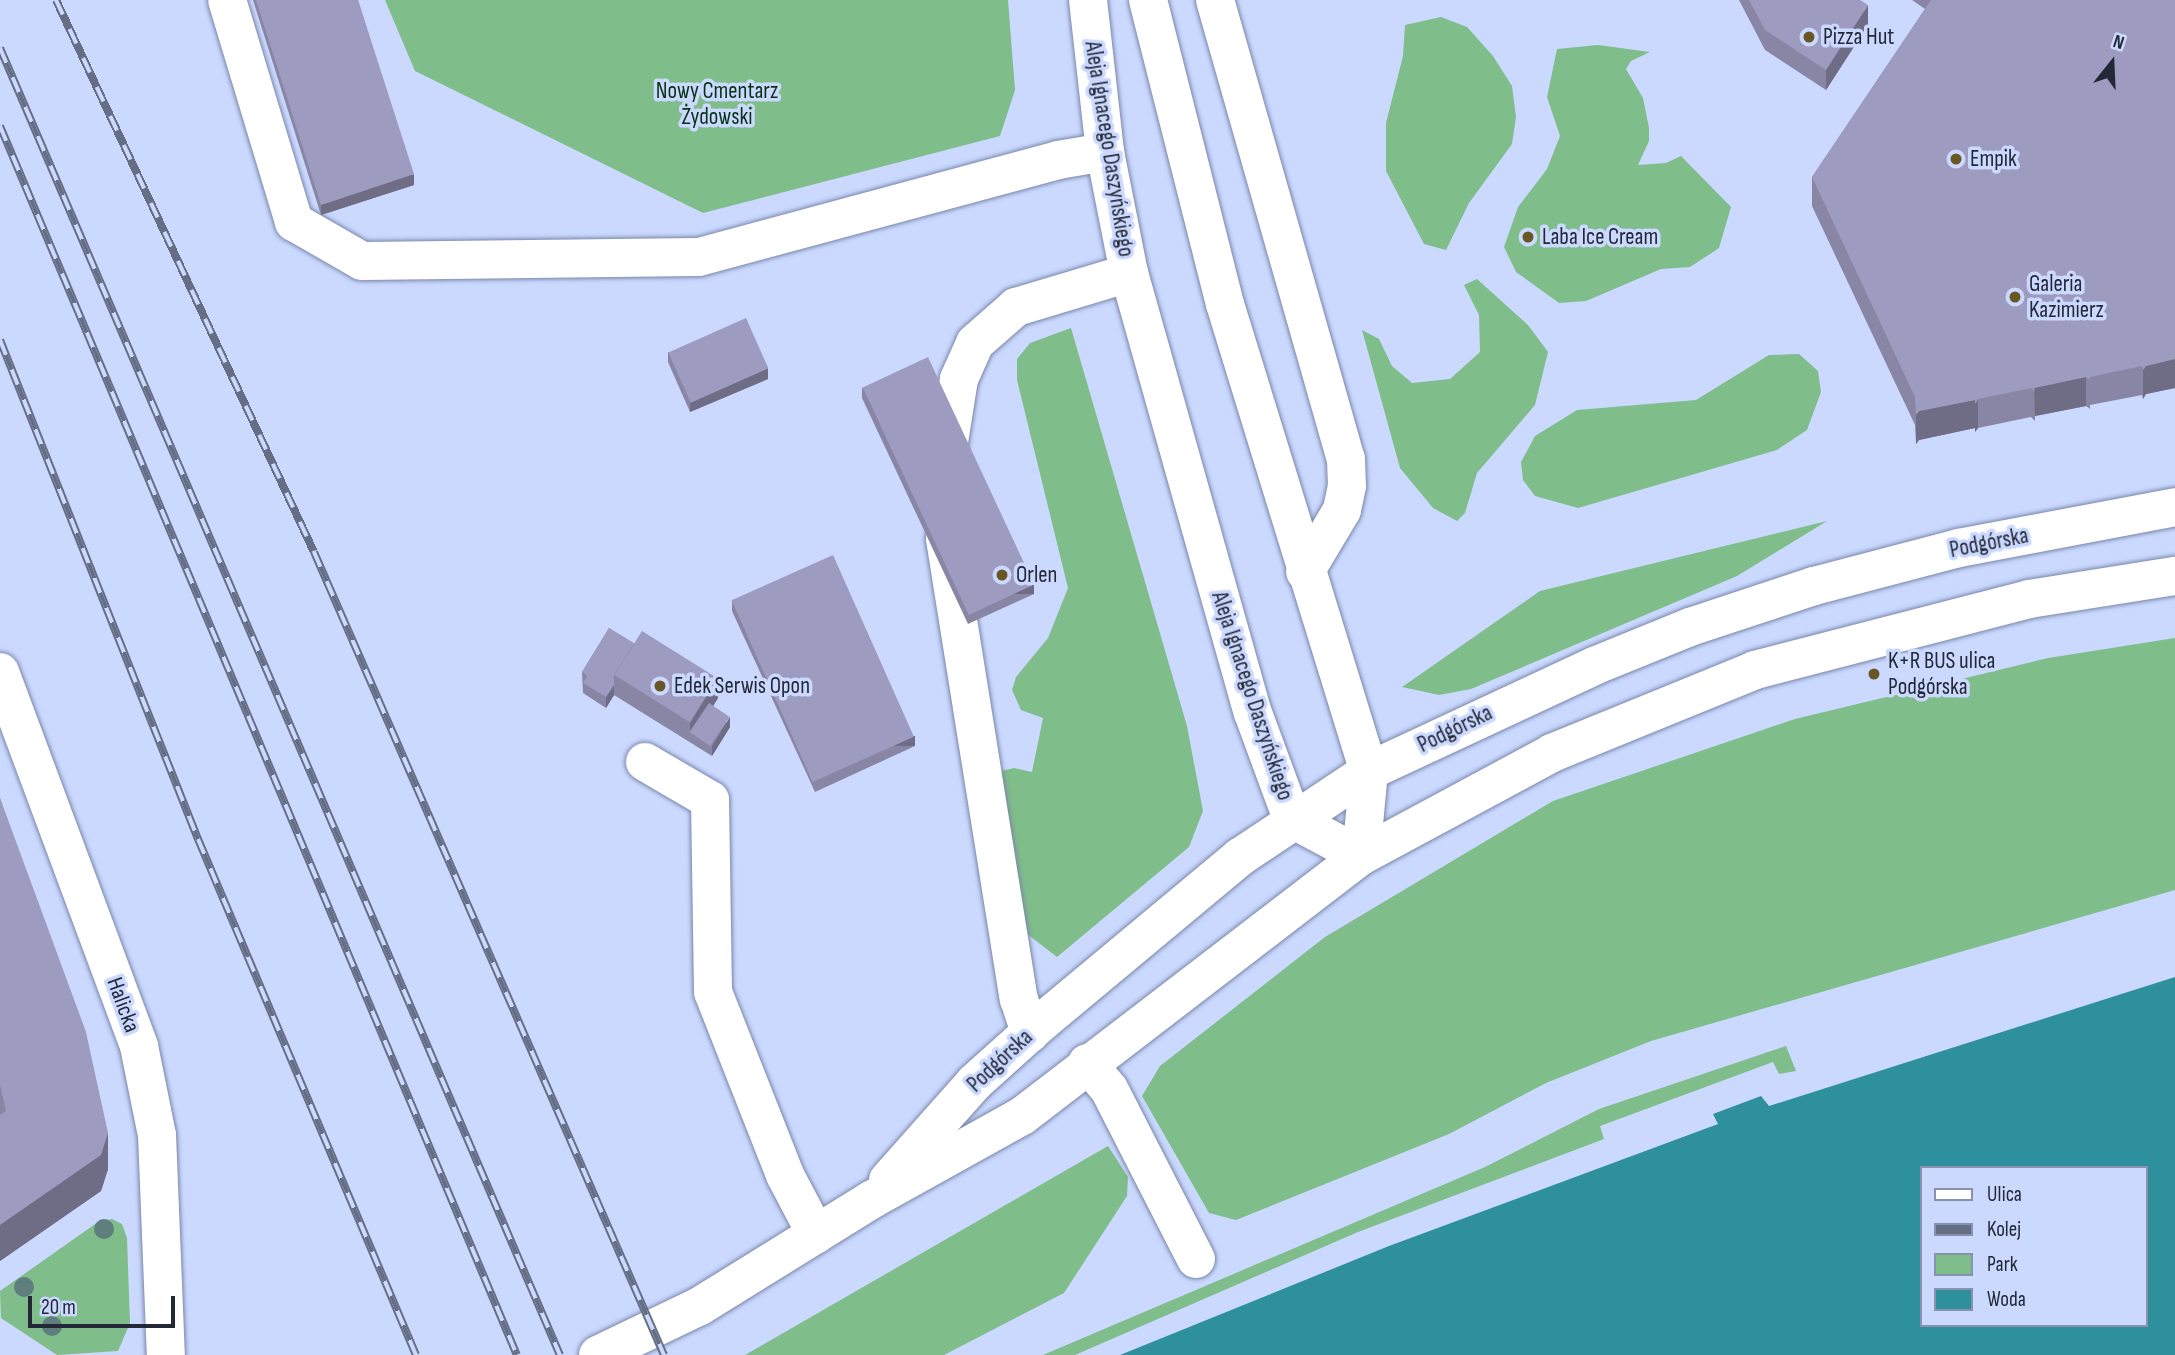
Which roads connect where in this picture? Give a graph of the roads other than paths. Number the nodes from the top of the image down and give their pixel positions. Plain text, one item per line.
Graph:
1 (227, 0) edge
2 (1088, 0) edge
3 (1148, 0) edge
4 (1215, 0) edge
5 (1105, 152) junction
6 (1129, 273) junction
7 (2175, 508) edge
8 (1306, 572) junction
9 (2175, 576) edge
10 (0, 672) edge
11 (645, 762) dead end
12 (1369, 771) junction
13 (1292, 819) junction
14 (1362, 856) junction
15 (1030, 1032) junction
16 (1087, 1063) junction
17 (871, 1199) junction
18 (816, 1234) junction
19 (1196, 1259) dead end
20 (166, 1355) edge
21 (597, 1355) edge

1 - 5 street
2 - 5 street, Aleja Ignacego Daszyńskiego
3 - 8 street
4 - 8 street
5 - 6 street, Aleja Ignacego Daszyńskiego
6 - 13 street, Aleja Ignacego Daszyńskiego
6 - 15 street
7 - 12 street, Podgórska
8 - 12 street
9 - 14 street, Podgórska
10 - 20 street, Halicka
11 - 18 street
12 - 13 street, Podgórska
12 - 14 street
13 - 14 street, Aleja Ignacego Daszyńskiego
13 - 15 street, Podgórska
14 - 16 street, Podgórska
15 - 17 street, Podgórska
16 - 17 street, Podgórska
16 - 19 street
17 - 18 street, Podgórska
18 - 21 street, Podgórska

